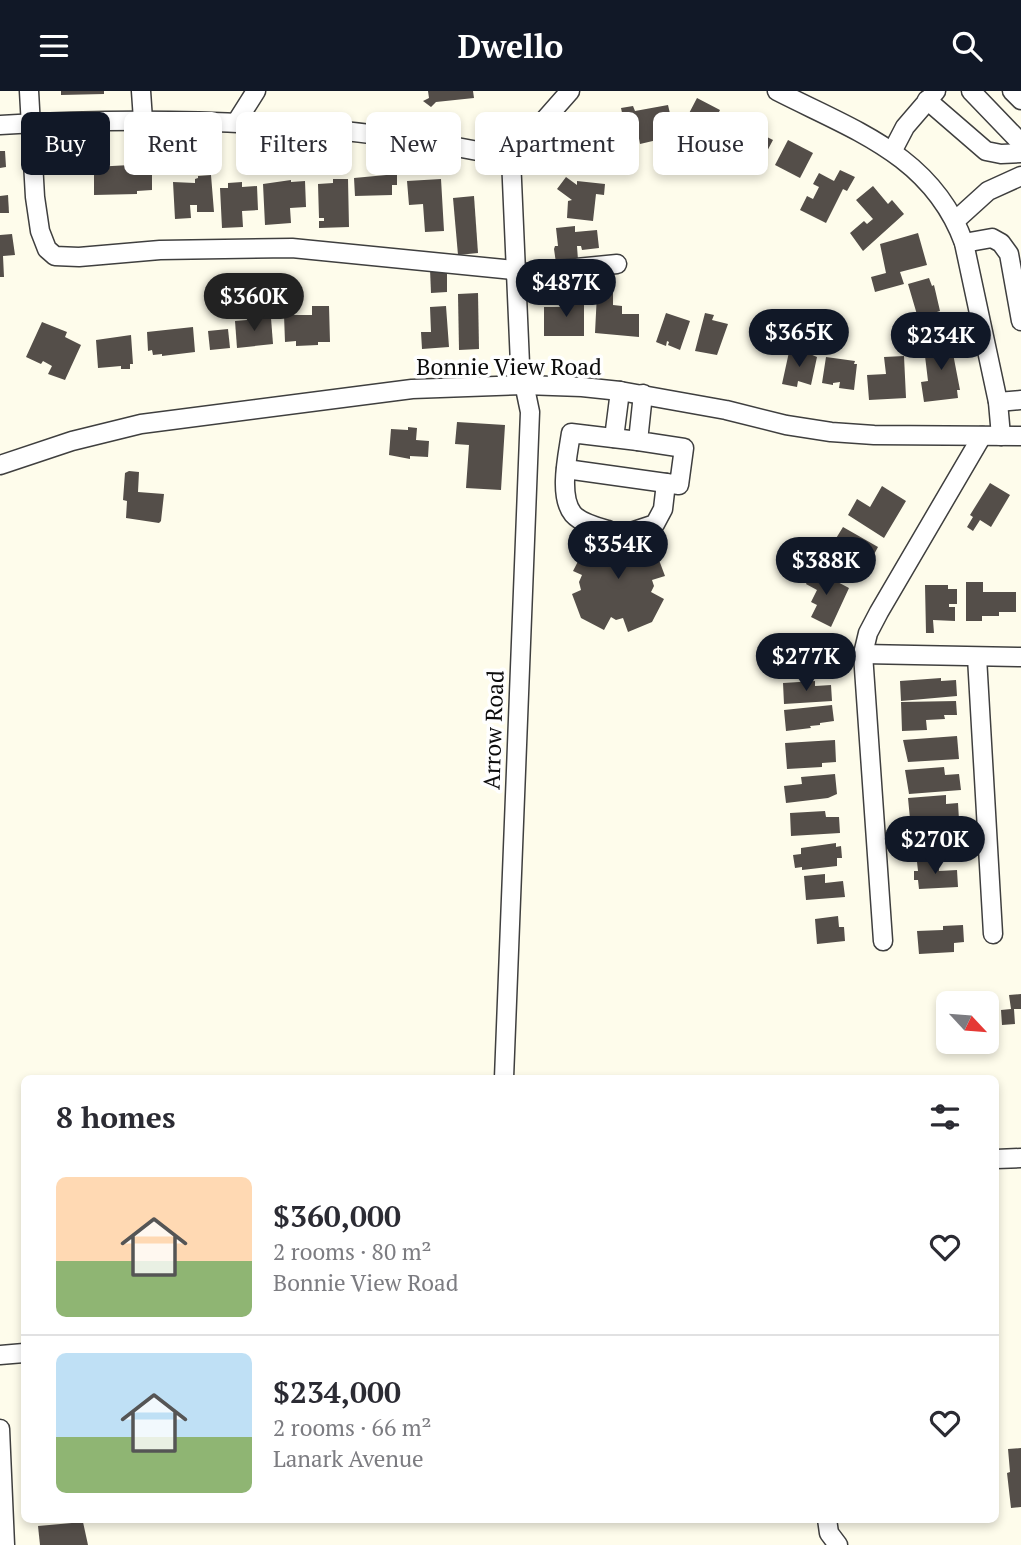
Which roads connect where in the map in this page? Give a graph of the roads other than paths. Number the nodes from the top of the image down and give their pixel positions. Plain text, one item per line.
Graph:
1 (29, 91) edge
2 (141, 91) edge
3 (256, 91) edge
4 (570, 91) edge
5 (777, 91) edge
6 (971, 91) edge
7 (1012, 91) edge
8 (932, 96) edge
9 (1021, 100) edge
10 (30, 112) edge
11 (142, 112) edge
12 (243, 112) edge
13 (552, 112) edge
14 (21, 124) edge
15 (0, 125) edge
16 (352, 133) edge
17 (1021, 143) edge
18 (475, 150) edge
19 (892, 150) junction
20 (1021, 153) edge
21 (34, 175) edge
22 (512, 175) edge
23 (1021, 176) edge
24 (956, 221) junction
25 (964, 243) junction
26 (617, 264) dead end
27 (515, 272) junction
28 (1018, 293) edge
29 (1021, 321) edge
30 (524, 385) junction
31 (620, 391) junction
32 (643, 394) junction
33 (1021, 400) edge
34 (998, 403) junction
35 (982, 436) junction
36 (1001, 436) junction
37 (1021, 436) edge
38 (614, 438) junction
39 (638, 441) junction
40 (0, 465) edge
41 (566, 470) junction
42 (666, 483) junction
43 (608, 530) tunnel mouth
44 (635, 531) tunnel mouth
45 (863, 654) junction
46 (977, 657) junction
47 (1021, 657) edge
48 (993, 934) dead end
49 (883, 941) dead end
50 (504, 1075) edge
51 (1021, 1158) edge
52 (999, 1159) edge
53 (21, 1353) edge
54 (0, 1355) edge
55 (0, 1429) edge
56 (828, 1523) edge
57 (5, 1545) edge
58 (838, 1545) edge

1 - 10 street
2 - 11 street
3 - 12 street
4 - 13 street
5 - 19 street
6 - 17 street
7 - 9 street
8 - 19 street
8 - 20 street
14 - 15 street
16 - 18 street
19 - 24 street
21 - 27 street
22 - 27 street, Arrow Road
23 - 24 street
24 - 25 street
25 - 28 street
25 - 34 street
26 - 27 street
27 - 30 street, Arrow Road
28 - 29 street
30 - 31 street, Bonnie View Road
30 - 40 street, Bonnie View Road
30 - 50 street, Arrow Road
31 - 32 street, Bonnie View Road
31 - 38 street
32 - 35 street, Bonnie View Road
32 - 39 street
33 - 34 street
34 - 36 street
35 - 36 street, Bonnie View Road
35 - 45 street
36 - 37 street, Bonnie View Road
38 - 39 street
38 - 41 street
39 - 42 street
41 - 42 street
41 - 43 street
42 - 44 street
45 - 46 street
45 - 49 street
46 - 47 street
46 - 48 street
51 - 52 street
53 - 54 street
55 - 57 street
56 - 58 street

